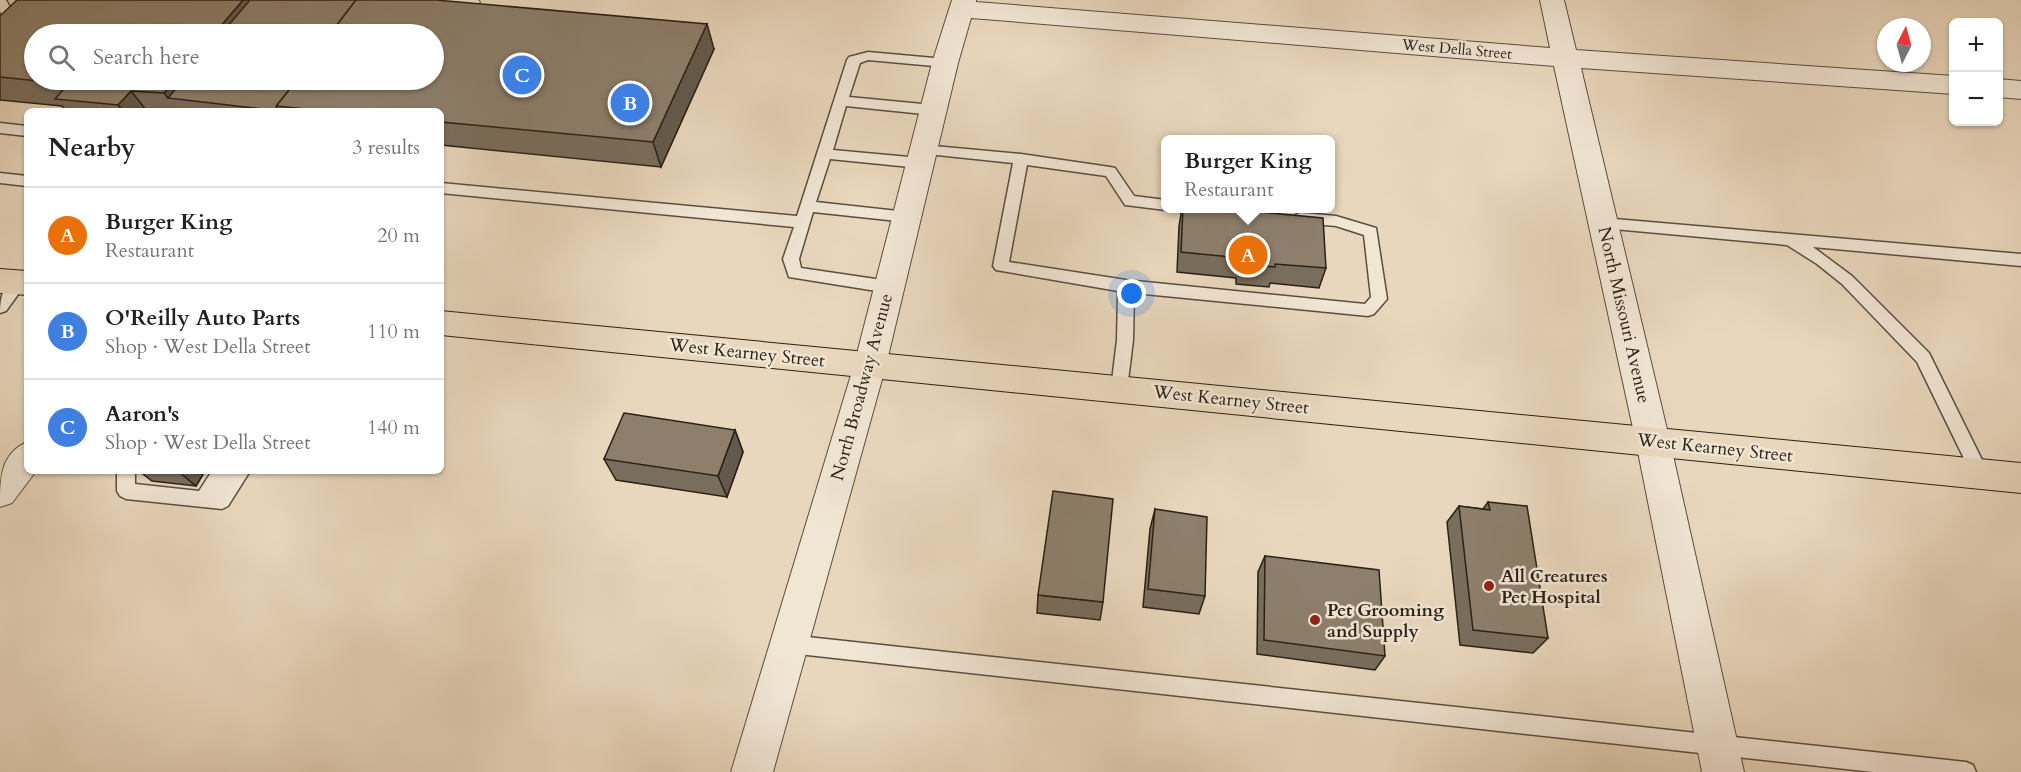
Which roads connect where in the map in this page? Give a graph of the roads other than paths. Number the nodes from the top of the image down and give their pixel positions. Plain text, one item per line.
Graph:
1 (0, 0) edge
2 (1552, 0) edge
3 (962, 5) edge
4 (0, 27) edge
5 (1565, 58) junction
6 (945, 63) junction
7 (1949, 85) edge
8 (2003, 88) edge
9 (2021, 90) edge
10 (841, 101) junction
11 (933, 110) junction
12 (0, 128) edge
13 (24, 130) edge
14 (825, 154) junction
15 (922, 156) junction
16 (1021, 159) junction
17 (0, 178) edge
18 (24, 181) edge
19 (444, 188) edge
20 (1161, 205) edge
21 (808, 206) junction
22 (907, 217) junction
23 (1291, 217) edge
24 (803, 222) junction
25 (1603, 223) junction
26 (1788, 239) junction
27 (2021, 260) edge
28 (15, 282) edge
29 (889, 286) junction
30 (1126, 286) junction
31 (0, 307) edge
32 (444, 323) edge
33 (870, 365) junction
34 (1119, 389) junction
35 (1653, 441) junction
36 (24, 461) edge
37 (126, 474) edge
38 (220, 474) edge
39 (238, 474) edge
40 (1980, 474) junction
41 (2021, 478) edge
42 (0, 492) edge
43 (204, 499) junction
44 (789, 644) junction
45 (1720, 758) edge
46 (752, 772) edge
47 (1966, 772) edge

1 - 4 lane
2 - 5 street, North Missouri Avenue
3 - 5 street, West Della Street
3 - 6 street, North Broadway Avenue
5 - 7 street, West Della Street
5 - 25 street, North Missouri Avenue
6 - 10 lane
6 - 11 street, North Broadway Avenue
8 - 9 street
10 - 11 lane
10 - 14 lane
11 - 15 street, North Broadway Avenue
12 - 13 lane
14 - 15 lane
14 - 21 lane
15 - 16 lane
15 - 22 street, North Broadway Avenue
16 - 20 lane
16 - 30 lane
17 - 18 lane
19 - 24 lane
21 - 22 lane
21 - 24 lane
22 - 29 street, North Broadway Avenue
23 - 30 lane
24 - 29 lane
25 - 26 lane
25 - 35 street, North Missouri Avenue
26 - 27 lane
26 - 40 lane
28 - 31 lane
29 - 33 street, North Broadway Avenue
30 - 34 lane
32 - 33 main road, West Kearney Street
33 - 34 main road, West Kearney Street
33 - 44 street, North Broadway Avenue
34 - 35 main road, West Kearney Street
35 - 40 main road, West Kearney Street
35 - 45 street, North Missouri Avenue
36 - 42 street
37 - 43 lane
38 - 43 lane
39 - 43 lane
40 - 41 main road, West Kearney Street
44 - 45 lane
44 - 46 street, North Broadway Avenue
45 - 47 lane

